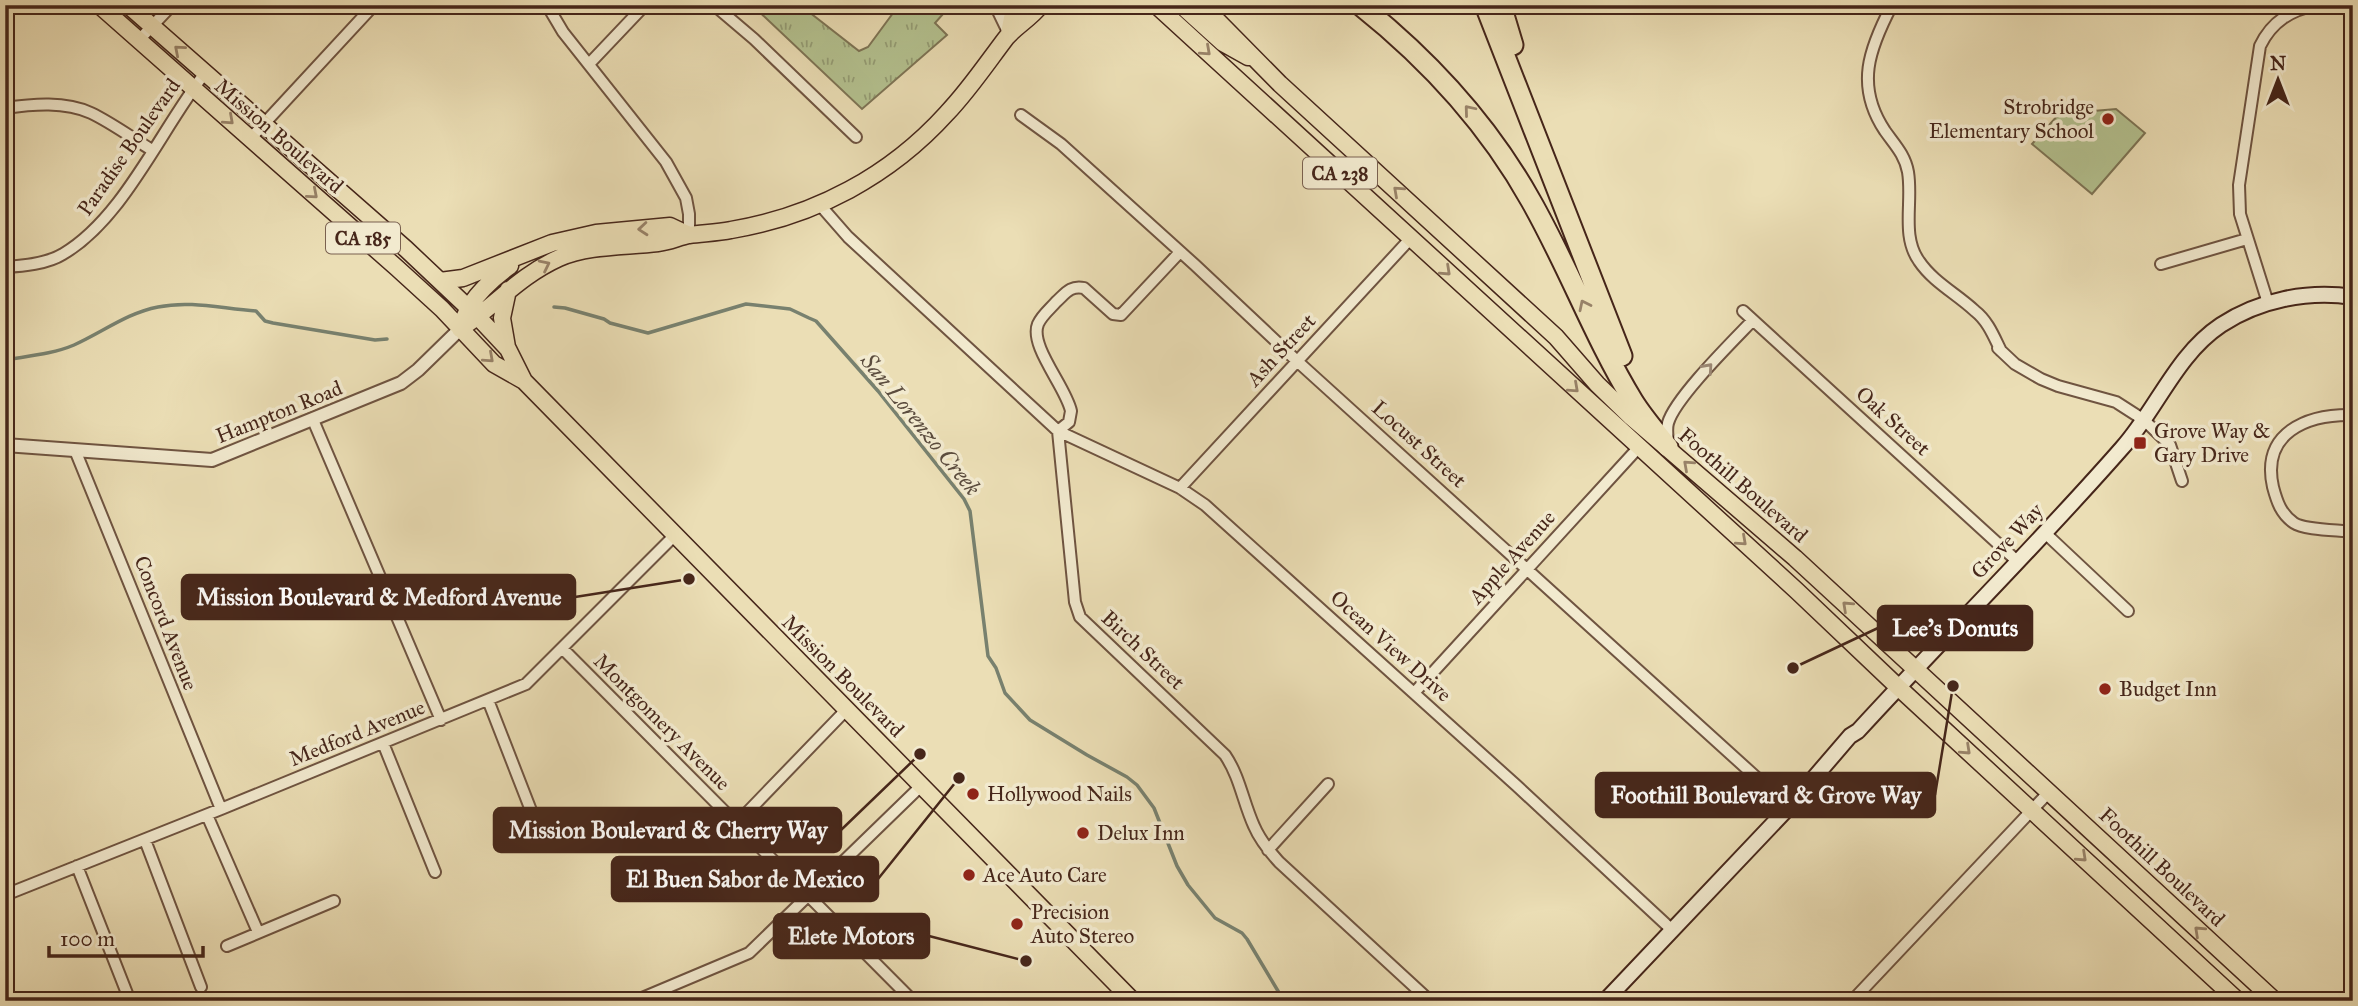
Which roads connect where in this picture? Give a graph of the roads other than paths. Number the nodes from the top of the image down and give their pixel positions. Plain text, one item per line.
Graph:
1 (99, 5) edge
2 (128, 5) edge
3 (172, 5) edge
4 (374, 5) edge
5 (547, 5) edge
6 (645, 5) edge
7 (714, 5) edge
8 (995, 5) edge
9 (1018, 5) edge
10 (1041, 5) edge
11 (1156, 5) edge
12 (1181, 5) edge
13 (1202, 5) edge
14 (1360, 5) edge
15 (1485, 5) edge
16 (1501, 5) edge
17 (1892, 5) edge
18 (2317, 5) edge
19 (152, 27) junction
20 (1009, 34) junction
21 (139, 40) junction
22 (1257, 61) junction
23 (589, 64) junction
24 (205, 73) junction
25 (193, 88) junction
26 (5, 108) edge
27 (1021, 114) dead end
28 (263, 125) junction
29 (856, 137) dead end
30 (250, 139) junction
31 (152, 150) junction
32 (820, 205) junction
33 (689, 235) junction
34 (1411, 238) junction
35 (2247, 239) junction
36 (1578, 242) junction
37 (1180, 252) junction
38 (523, 256) junction
39 (2161, 264) dead end
40 (5, 267) edge
41 (440, 281) junction
42 (508, 290) junction
43 (2353, 297) edge
44 (2268, 303) junction
45 (1743, 311) dead end
46 (473, 312) junction
47 (1753, 320) junction
48 (460, 329) junction
49 (508, 349) junction
50 (1297, 360) junction
51 (524, 381) junction
52 (2353, 415) edge
53 (313, 420) junction
54 (2144, 420) junction
55 (1058, 431) junction
56 (5, 445) edge
57 (1639, 447) junction
58 (1668, 447) junction
59 (75, 450) junction
60 (2182, 481) dead end
61 (1181, 488) junction
62 (2044, 532) junction
63 (2353, 532) edge
64 (675, 535) junction
65 (2017, 561) junction
66 (1529, 569) junction
67 (2128, 611) dead end
68 (562, 648) junction
69 (1914, 669) junction
70 (1898, 687) junction
71 (1414, 694) junction
72 (488, 700) junction
73 (847, 709) junction
74 (441, 720) junction
75 (383, 743) junction
76 (1328, 784) dead end
77 (922, 785) junction
78 (2049, 792) junction
79 (1789, 807) junction
80 (221, 809) junction
81 (2032, 811) junction
82 (207, 815) junction
83 (736, 824) junction
84 (539, 831) dead end
85 (145, 840) junction
86 (1268, 850) junction
87 (77, 866) junction
88 (435, 872) dead end
89 (5, 895) edge
90 (808, 896) junction
91 (334, 901) dead end
92 (1671, 929) junction
93 (258, 932) junction
94 (227, 946) dead end
95 (201, 987) dead end
96 (130, 1001) edge
97 (635, 1001) edge
98 (913, 1001) edge
99 (1133, 1001) edge
100 (1430, 1001) edge
101 (1605, 1001) edge
102 (1852, 1001) edge
103 (2238, 1001) edge
104 (2275, 1001) edge

1 - 21 main road, Mission Boulevard / CA 185
2 - 19 main road, Mission Boulevard / CA 185
3 - 19 street
4 - 28 street
5 - 23 street
6 - 23 street
7 - 29 street
8 - 20 street
9 - 20 main road
10 - 20 main road
11 -> 34 main road, Foothill Boulevard / CA 238
12 - 22 main road, Foothill Boulevard
13 - 22 main road
58 -> 14 highway
15 - 36 highway
16 - 36 highway
17 - 54 street
18 - 35 street
19 - 21 street
24 -> 19 main road, Mission Boulevard / CA 185
20 - 32 main road
21 - 25 main road, Mission Boulevard / CA 185
58 -> 22 main road, Foothill Boulevard
23 - 33 street
24 - 25 street, Paradise Boulevard
24 - 28 main road, Mission Boulevard / CA 185
25 -> 30 main road, Mission Boulevard / CA 185
25 - 31 street, Paradise Boulevard
26 - 31 street
27 - 37 street, Locust Street
28 - 30 street
28 - 41 main road, Mission Boulevard / CA 185
30 -> 48 main road, Mission Boulevard / CA 185
31 - 40 street, Paradise Boulevard
32 - 33 main road
32 - 55 street
33 -> 38 main road
42 -> 33 main road
34 - 50 street, Ash Street
34 -> 57 main road, Foothill Boulevard / CA 238
35 - 39 street
35 - 44 street
36 - 58 highway
37 - 50 street, Locust Street
37 - 55 street
38 - 41 main road
38 - 46 main road
41 - 46 main road, Mission Boulevard / CA 185
42 - 46 main road
42 - 49 main road
43 - 44 main road, Grove Way
44 - 54 main road, Grove Way
45 - 47 street, Oak Street
46 - 48 main road
46 - 49 main road, Mission Boulevard / CA 185
58 -> 47 street
47 - 65 street, Oak Street
48 -> 51 main road, Mission Boulevard / CA 185
48 - 53 street, Hampton Road
49 - 51 main road, Mission Boulevard / CA 185
50 - 61 street, Ash Street
50 - 66 street, Locust Street
51 - 64 main road, Mission Boulevard / CA 185
52 - 63 street
53 - 59 street, Hampton Road
53 - 74 street
54 - 60 street
54 - 62 main road, Grove Way
55 - 61 street, Ocean View Drive
55 - 86 street, Birch Street
56 - 59 street, Hampton Road
57 - 66 street, Apple Avenue
57 -> 70 main road, Foothill Boulevard
69 -> 58 main road, Foothill Boulevard
59 - 80 street, Concord Avenue
61 - 71 street, Ocean View Drive
62 - 65 main road, Grove Way
62 - 67 street
64 - 68 street, Medford Avenue
64 - 73 main road, Mission Boulevard / CA 185
65 - 69 main road, Grove Way
66 - 71 street, Apple Avenue
66 - 79 street, Locust Street
68 - 72 street, Medford Avenue
68 - 83 street, Montgomery Avenue
69 - 70 main road, Grove Way
69 - 78 main road, Foothill Boulevard
70 - 79 main road, Grove Way
70 -> 81 main road, Foothill Boulevard
71 - 92 street, Ocean View Drive
72 - 74 street, Medford Avenue
72 - 84 street
73 - 77 main road, Mission Boulevard / CA 185
73 - 83 street
74 - 75 street, Medford Avenue
75 - 80 street, Medford Avenue
75 - 88 street
76 - 86 street
77 - 90 street
77 - 99 main road, Mission Boulevard / CA 185
78 - 81 street
104 -> 78 main road, Foothill Boulevard
79 - 92 main road, Grove Way
80 - 82 street, Medford Avenue
81 - 102 street
81 -> 103 main road, Foothill Boulevard
82 - 85 street, Medford Avenue
82 - 93 street
83 - 90 street, Montgomery Avenue
85 - 87 street, Medford Avenue
85 - 95 street
86 - 100 street, Birch Street
87 - 89 street, Medford Avenue
87 - 96 street
90 - 97 street
90 - 98 street, Montgomery Avenue
91 - 93 street
92 - 101 main road, Grove Way
93 - 94 street

